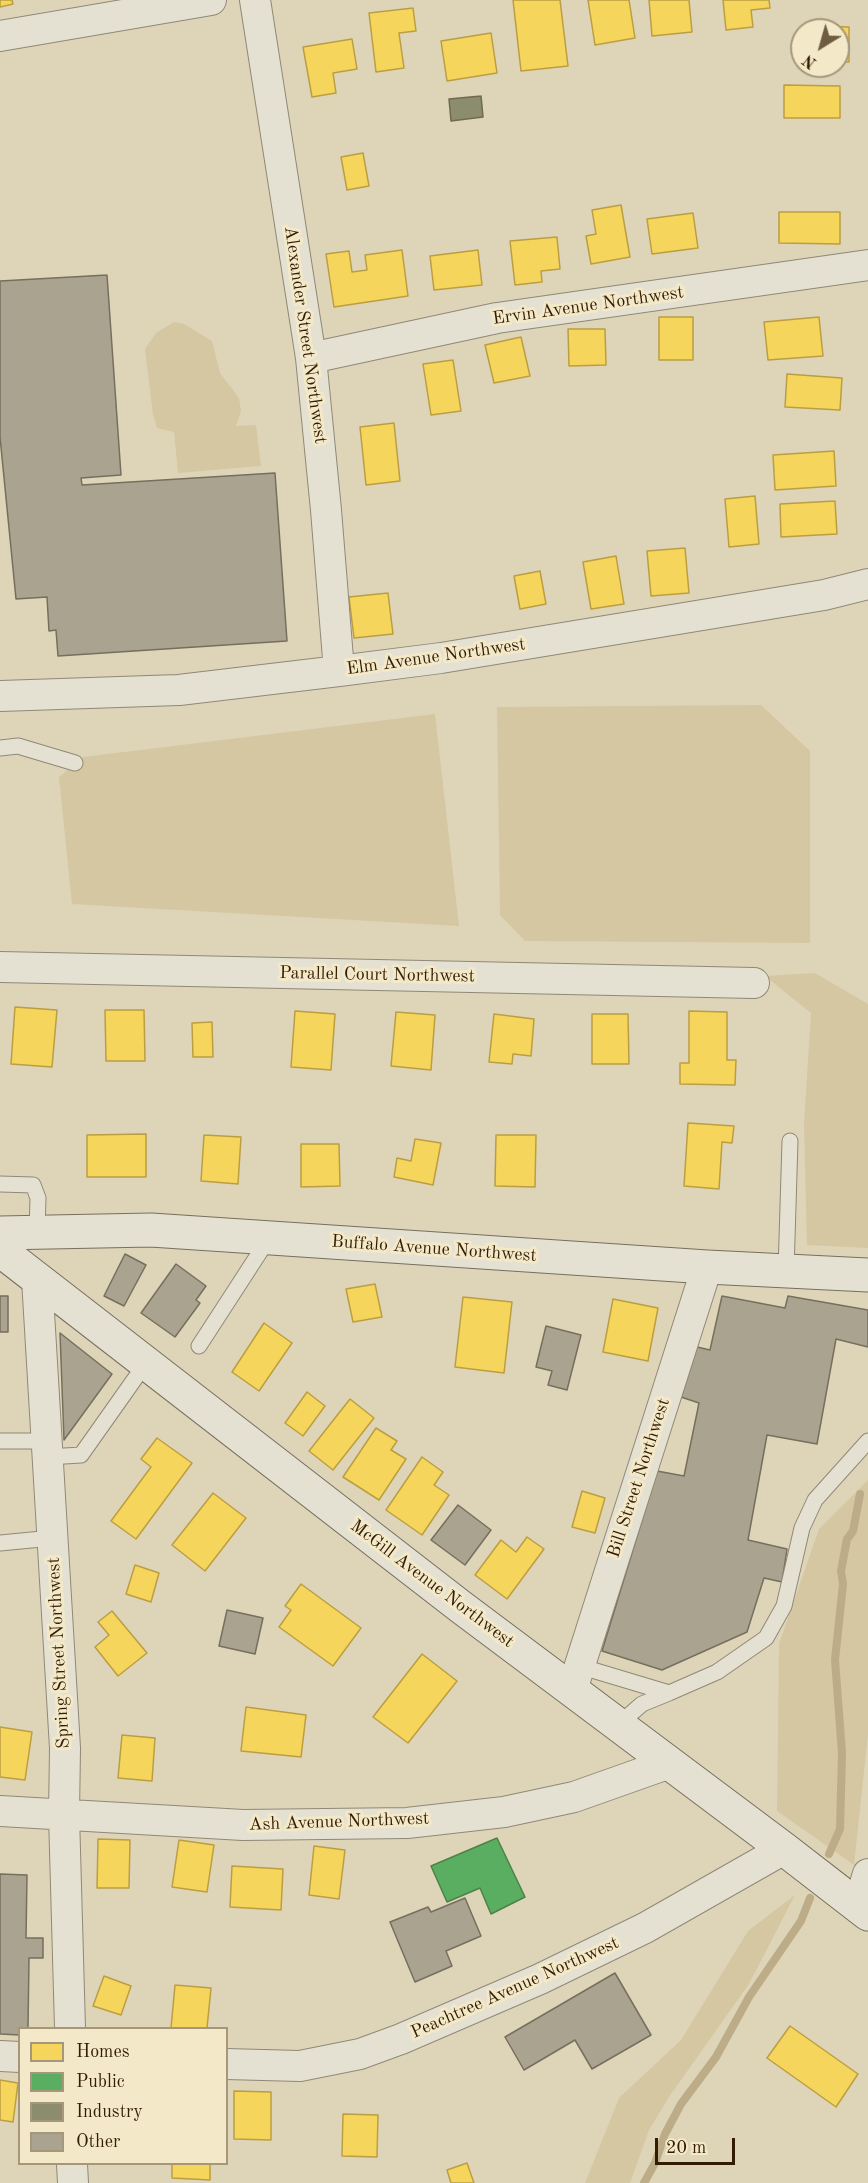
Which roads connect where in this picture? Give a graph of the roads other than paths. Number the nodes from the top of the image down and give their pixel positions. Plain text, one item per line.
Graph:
1 (211, 0) edge
2 (255, 0) edge
3 (0, 36) edge
4 (868, 265) edge
5 (311, 358) junction
6 (868, 585) edge
7 (339, 672) junction
8 (0, 696) edge
9 (0, 748) edge
10 (75, 764) dead end
11 (0, 967) edge
12 (754, 982) dead end
13 (790, 1142) dead end
14 (0, 1184) edge
15 (37, 1232) junction
16 (0, 1233) edge
17 (269, 1238) junction
18 (0, 1250) edge
19 (707, 1267) junction
20 (786, 1271) junction
21 (868, 1275) edge
22 (37, 1279) junction
23 (199, 1346) dead end
24 (146, 1363) junction
25 (0, 1441) edge
26 (868, 1442) edge
27 (47, 1449) junction
28 (52, 1538) junction
29 (0, 1543) edge
30 (576, 1678) junction
31 (669, 1693) junction
32 (618, 1725) junction
33 (670, 1763) junction
34 (0, 1811) edge
35 (64, 1815) junction
36 (784, 1849) junction
37 (868, 1874) edge
38 (863, 1910) edge
39 (70, 2027) edge
40 (0, 2056) edge
41 (18, 2057) edge
42 (228, 2064) edge
43 (72, 2165) edge
44 (73, 2183) edge

1 - 3 street
2 - 5 street, Alexander Street Northwest
4 - 5 street, Ervin Avenue Northwest
5 - 7 street, Alexander Street Northwest
6 - 7 street, Elm Avenue Northwest
7 - 8 street, Elm Avenue Northwest
9 - 10 lane
11 - 12 street, Parallel Court Northwest
13 - 20 lane
14 - 15 lane
15 - 16 street, Buffalo Avenue Northwest
15 - 17 street, Buffalo Avenue Northwest
17 - 19 street, Buffalo Avenue Northwest
17 - 23 lane
18 - 22 street, McGill Avenue Northwest
19 - 20 street, Buffalo Avenue Northwest
19 - 30 street, Bill Street Northwest
20 - 21 street, Buffalo Avenue Northwest
22 - 24 street, McGill Avenue Northwest
22 - 27 street, Spring Street Northwest
24 - 27 lane
24 - 30 street, McGill Avenue Northwest
25 - 27 lane
26 - 31 lane
27 - 28 street, Spring Street Northwest
28 - 29 lane
28 - 35 street, Spring Street Northwest
30 - 31 lane
30 - 32 street, McGill Avenue Northwest
31 - 32 lane
32 - 33 street, McGill Avenue Northwest
33 - 35 street, Ash Avenue Northwest
33 - 36 street, McGill Avenue Northwest
34 - 35 street, Ash Avenue Northwest
35 - 39 street, Spring Street Northwest
36 - 38 street, McGill Avenue Northwest
36 - 42 street, Peachtree Avenue Northwest
37 - 38 street
40 - 41 street
43 - 44 street

